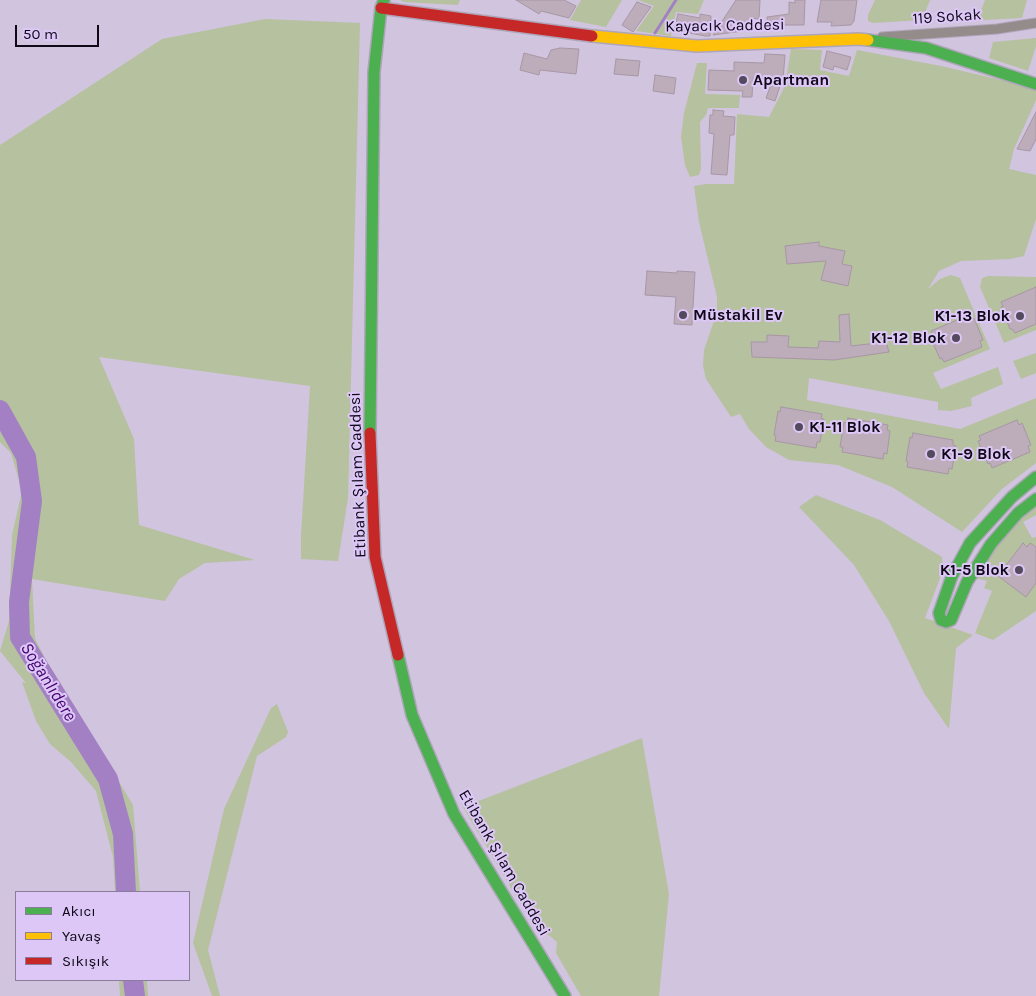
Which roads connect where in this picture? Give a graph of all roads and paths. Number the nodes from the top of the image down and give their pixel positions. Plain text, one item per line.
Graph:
1 (382, 4) edge
2 (1036, 23) edge
3 (859, 39) junction
4 (1036, 84) edge
5 (1036, 477) edge
6 (1036, 498) edge
7 (565, 996) edge

1 - 3 street, Kayacık Caddesi
1 - 7 street, Etibank Şılam Caddesi
2 - 3 street, 119 Sokak
3 - 4 street, Kayacık Caddesi
5 - 6 street

